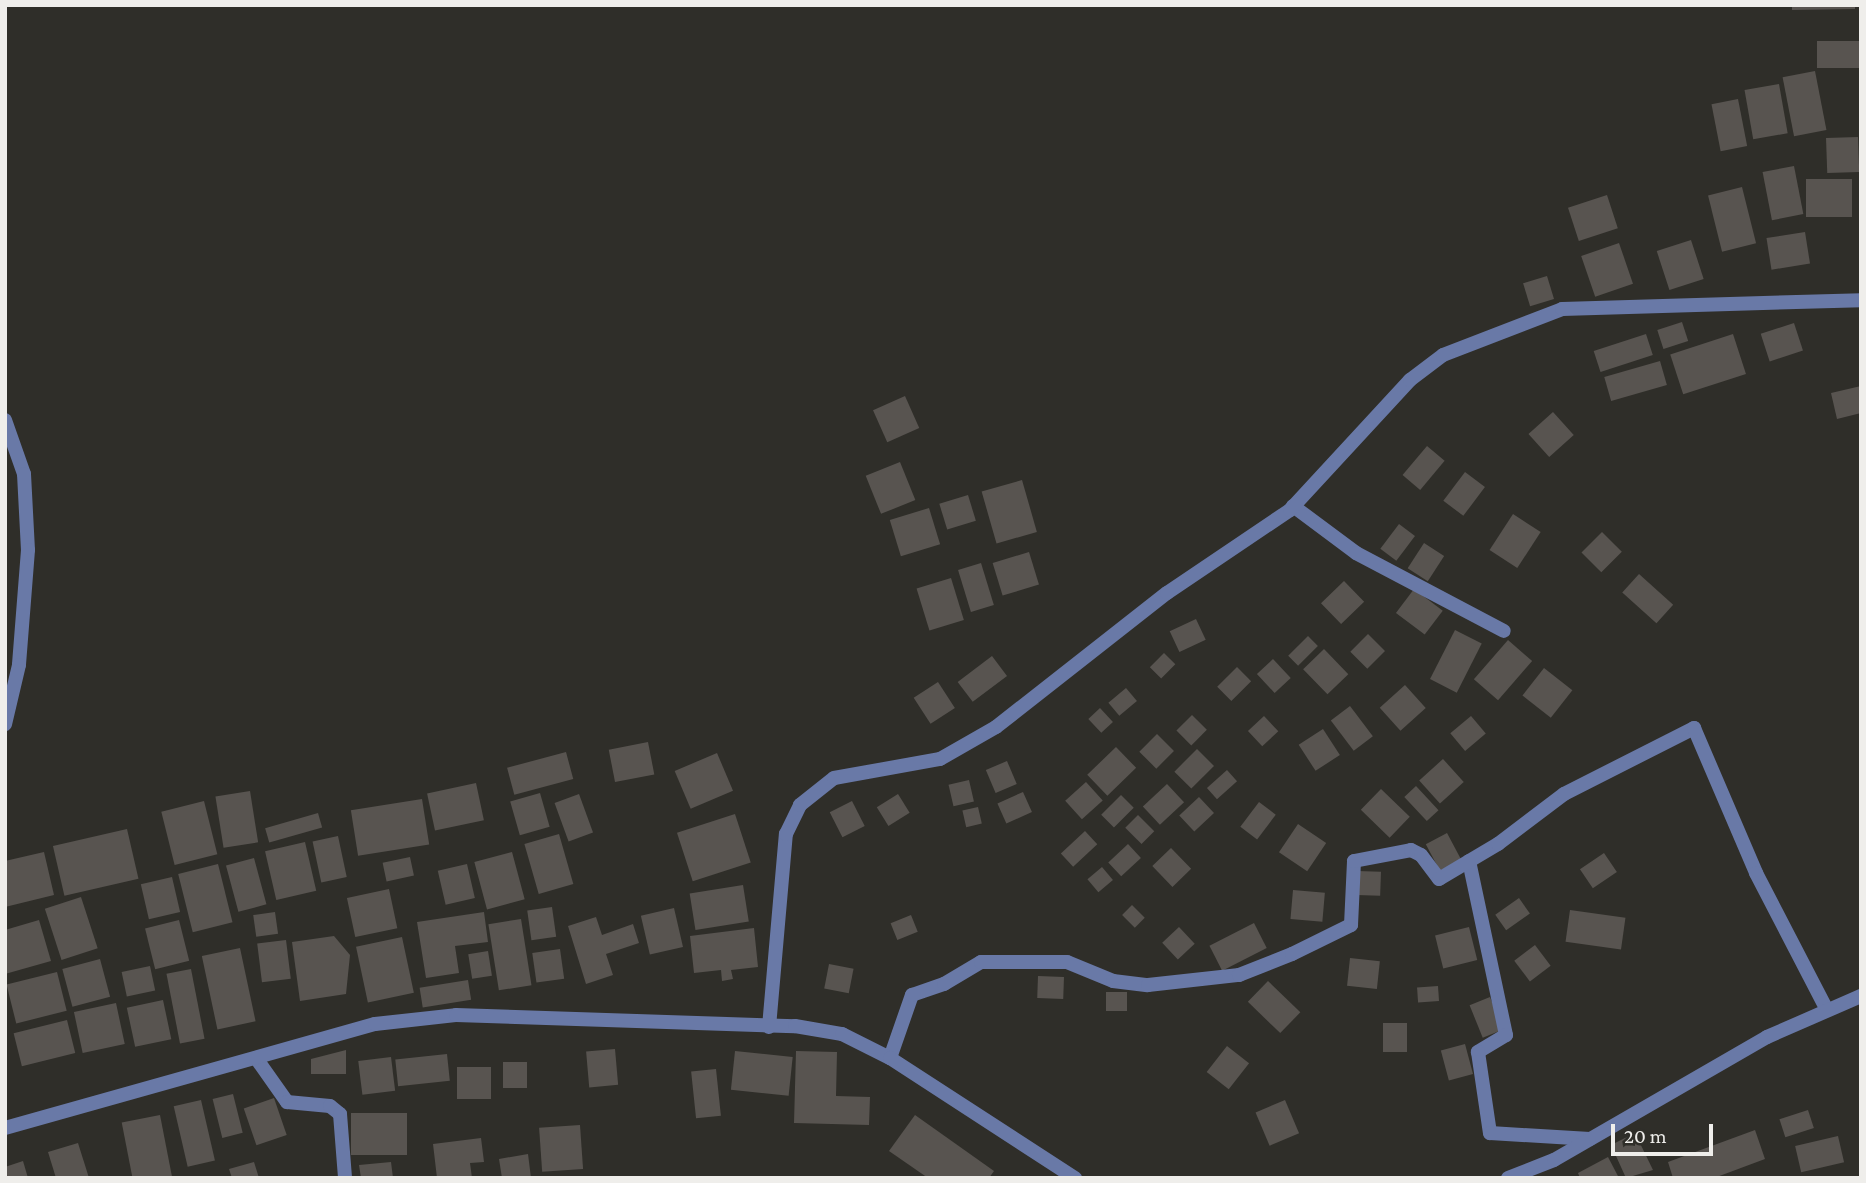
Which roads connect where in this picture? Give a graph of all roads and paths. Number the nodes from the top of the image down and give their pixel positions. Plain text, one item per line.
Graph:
1 (1861, 300) edge
2 (5, 419) edge
3 (1293, 506) junction
4 (1504, 631) dead end
5 (5, 724) edge
6 (1469, 861) junction
7 (1861, 996) edge
8 (1826, 1010) junction
9 (769, 1027) junction
10 (256, 1058) junction
11 (890, 1058) junction
12 (5, 1128) edge
13 (1591, 1139) junction
14 (345, 1178) edge
15 (1075, 1178) edge
16 (1508, 1178) edge

1 - 3 street
2 - 5 street
3 - 4 street
3 - 9 street
6 - 8 street
6 - 11 street
6 - 13 street
7 - 8 street
8 - 13 street
9 - 10 street
9 - 11 street
10 - 12 street
10 - 14 street
11 - 15 street
13 - 16 street

